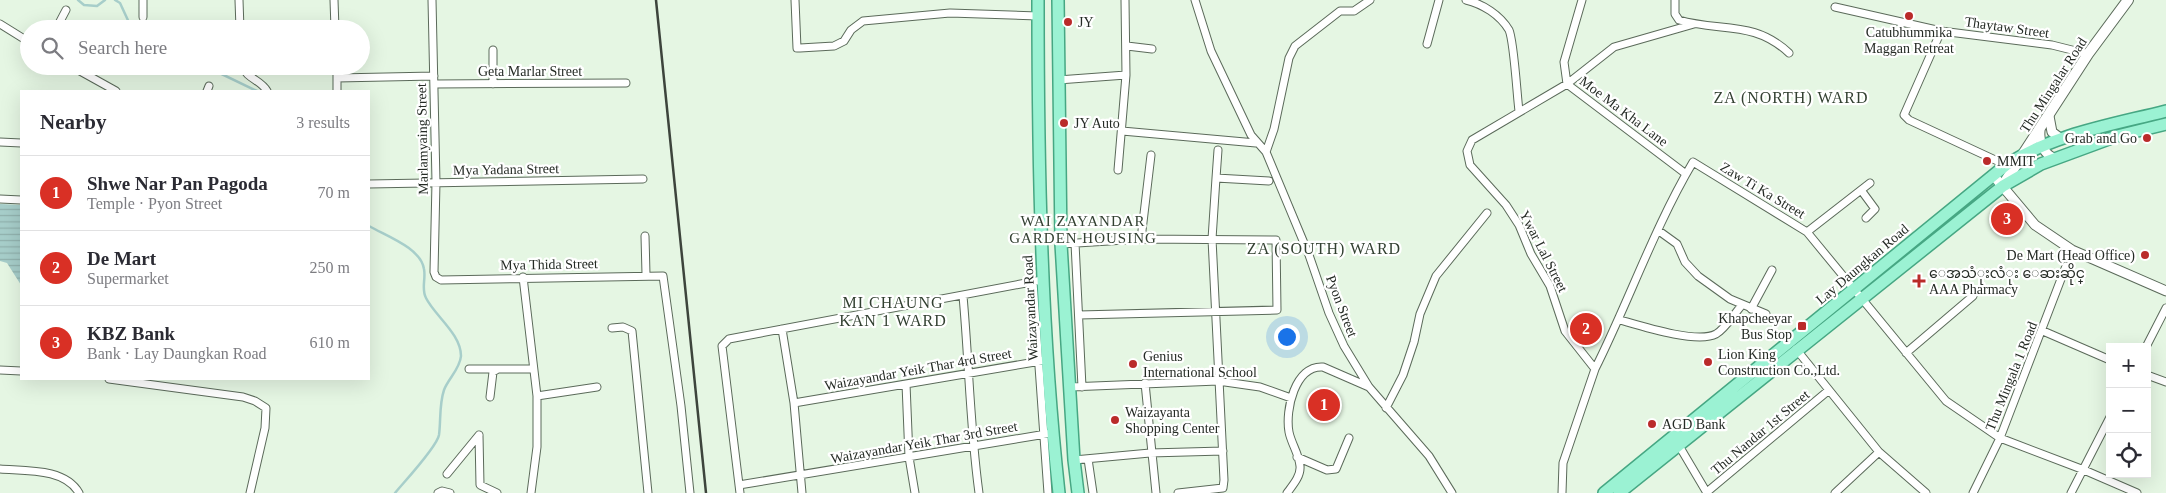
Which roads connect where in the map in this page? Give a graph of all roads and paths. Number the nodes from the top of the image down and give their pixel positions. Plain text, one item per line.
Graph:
1 (143, 0) edge
2 (239, 0) edge
3 (334, 0) edge
4 (432, 0) edge
5 (795, 0) edge
6 (1038, 0) edge
7 (1058, 0) edge
8 (1125, 0) edge
9 (1195, 0) edge
10 (1370, 0) edge
11 (1439, 0) edge
12 (1466, 0) edge
13 (1582, 0) edge
14 (1675, 0) edge
15 (2128, 0) edge
16 (1834, 7) dead end
17 (66, 10) dead end
18 (1038, 16) junction
19 (143, 17) dead end
20 (61, 20) edge
21 (240, 20) edge
22 (335, 20) edge
23 (0, 24) edge
24 (1694, 24) junction
25 (1941, 31) junction
26 (20, 36) edge
27 (1427, 44) dead end
28 (1127, 46) junction
29 (1152, 49) dead end
30 (494, 50) dead end
31 (1790, 53) dead end
32 (2088, 54) junction
33 (87, 75) edge
34 (246, 75) edge
35 (337, 75) edge
36 (1126, 75) junction
37 (434, 76) junction
38 (337, 78) junction
39 (1058, 80) junction
40 (626, 83) dead end
41 (435, 84) junction
42 (493, 84) junction
43 (1567, 84) junction
44 (114, 90) edge
45 (266, 90) edge
46 (337, 90) edge
47 (1519, 111) junction
48 (2166, 111) edge
49 (2048, 116) junction
50 (2166, 124) edge
51 (1122, 131) junction
52 (2040, 131) junction
53 (2060, 138) junction
54 (0, 142) edge
55 (20, 143) edge
56 (1256, 143) junction
57 (2041, 146) junction
58 (1218, 150) dead end
59 (1266, 152) junction
60 (2026, 152) junction
61 (1038, 155) junction
62 (1059, 155) junction
63 (1151, 155) dead end
64 (2054, 159) junction
65 (2006, 165) junction
66 (1118, 170) dead end
67 (1686, 174) junction
68 (1993, 175) junction
69 (1216, 178) junction
70 (643, 179) dead end
71 (436, 182) junction
72 (1269, 182) dead end
73 (1870, 183) dead end
74 (370, 184) edge
75 (2002, 186) junction
76 (1861, 190) junction
77 (0, 198) edge
78 (20, 200) edge
79 (1488, 213) dead end
80 (1866, 218) dead end
81 (1659, 231) junction
82 (1807, 232) junction
83 (645, 236) dead end
84 (1141, 239) junction
85 (1212, 239) junction
86 (1075, 243) junction
87 (1061, 244) junction
88 (1900, 259) junction
89 (2066, 266) dead end
90 (1772, 270) dead end
91 (646, 274) junction
92 (436, 277) joint
93 (523, 277) junction
94 (1038, 281) junction
95 (2166, 291) edge
96 (1859, 293) junction
97 (963, 296) junction
98 (1973, 296) dead end
99 (1742, 305) junction
100 (1751, 308) junction
101 (2166, 308) edge
102 (1215, 311) junction
103 (1766, 314) dead end
104 (1079, 315) junction
105 (1620, 320) junction
106 (612, 328) dead end
107 (782, 329) junction
108 (2043, 331) junction
109 (2148, 343) edge
110 (1794, 346) junction
111 (1906, 353) junction
112 (2106, 358) edge
113 (1043, 361) junction
114 (469, 369) dead end
115 (532, 369) junction
116 (1596, 369) junction
117 (0, 370) edge
118 (498, 370) junction
119 (20, 371) edge
120 (970, 373) junction
121 (2151, 376) edge
122 (116, 380) edge
123 (1218, 381) junction
124 (2166, 382) edge
125 (1144, 383) junction
126 (906, 384) junction
127 (597, 387) dead end
128 (1069, 387) junction
129 (1082, 387) junction
130 (1369, 387) junction
131 (1829, 390) junction
132 (537, 396) junction
133 (490, 397) dead end
134 (1291, 398) junction
135 (794, 403) junction
136 (1386, 408) junction
137 (2106, 425) edge
138 (1047, 433) junction
139 (1349, 438) dead end
140 (2000, 438) junction
141 (1676, 441) junction
142 (973, 446) junction
143 (1223, 451) junction
144 (1879, 452) junction
145 (1150, 453) junction
146 (909, 457) junction
147 (1297, 457) junction
148 (1088, 459) junction
149 (1074, 460) junction
150 (0, 469) edge
151 (2084, 470) junction
152 (447, 474) dead end
153 (800, 476) junction
154 (740, 489) edge
155 (79, 493) edge
156 (250, 493) edge
157 (438, 493) edge
158 (450, 493) edge
159 (497, 493) edge
160 (532, 493) edge
161 (648, 493) edge
162 (690, 493) edge
163 (802, 493) edge
164 (915, 493) edge
165 (979, 493) edge
166 (1048, 493) edge
167 (1059, 493) edge
168 (1078, 493) edge
169 (1093, 493) edge
170 (1156, 493) edge
171 (1178, 493) edge
172 (1188, 493) edge
173 (1286, 493) edge
174 (1452, 493) edge
175 (1562, 493) edge
176 (1604, 493) edge
177 (1618, 493) edge
178 (1707, 493) edge
179 (1834, 493) edge
180 (1926, 493) edge
181 (1973, 493) edge
182 (2071, 493) edge
183 (2137, 493) edge

1 - 19 street
2 - 21 street
3 - 22 street
4 - 37 street, Marlamyaing Street
5 - 18 street
6 - 18 main road, Waizayandar Road
7 - 39 main road
8 - 28 street
9 - 56 street, Pyon Street
10 - 59 street
11 - 27 street
12 - 47 street
13 - 43 street, Moe Ma Kha Lane
14 - 24 street
15 - 32 main road, Thu Mingalar Road
16 - 25 street, Thaytaw Street
17 - 20 street
18 - 61 main road, Waizayandar Road
23 - 26 street
24 - 31 street
24 - 43 street
25 - 32 street, Thaytaw Street
25 - 65 street
28 - 29 street
28 - 36 street
30 - 42 street
32 - 49 main road, Thu Mingalar Road
33 - 44 street
34 - 45 street
35 - 38 street
36 - 39 street
36 - 51 street
37 - 38 street
37 - 41 street, Marlamyaing Street
38 - 46 street
39 - 62 main road
40 - 42 street, Geta Marlar Street
41 - 42 street, Geta Marlar Street
41 - 71 street, Marlamyaing Street
43 - 47 street
43 - 67 street, Moe Ma Kha Lane
47 - 116 street, Ywar Lal Street
48 - 53 main road, Lay Daungkan Road
49 - 52 main road, Thu Mingalar Road
49 - 53 street
50 - 64 main road, Lay Daungkan Road
51 - 56 street
51 - 66 street
52 - 57 street
52 - 60 main road, Thu Mingalar Road
53 - 57 main road, Lay Daungkan Road
54 - 55 street
56 - 59 street, Pyon Street
57 - 60 main road, Lay Daungkan Road
57 - 64 street
58 - 69 street
59 - 130 street, Pyon Street
60 - 65 main road, Lay Daungkan Road
60 - 75 main road, Thu Mingalar Road
61 - 62 main road
61 - 94 main road, Waizayandar Road
62 - 87 main road
63 - 84 street
64 - 75 main road, Lay Daungkan Road
65 - 68 main road, Lay Daungkan Road
67 - 81 street
67 - 82 street, Zaw Ti Ka Street
68 - 75 street
68 - 88 main road, Lay Daungkan Road
69 - 72 street
69 - 85 street
70 - 71 street, Mya Yadana Street
71 - 74 street, Mya Yadana Street
71 - 92 street, Marlamyaing Street
73 - 76 street
75 - 88 main road, Lay Daungkan Road
75 - 95 street
76 - 80 street
76 - 82 street
77 - 78 street
79 - 136 street
81 - 99 street
81 - 105 street
82 - 96 street, Zaw Ti Ka Street
83 - 91 street
84 - 85 street
84 - 86 street
85 - 102 street
85 - 102 street
86 - 87 street
86 - 104 street
87 - 128 main road
88 - 96 main road, Lay Daungkan Road
89 - 108 street, Thu Mingala 1 Road
90 - 100 street
91 - 93 street, Mya Thida Street
91 - 162 street, Mya Thida Street
92 - 93 street, Mya Thida Street
93 - 115 street
94 - 97 street
94 - 113 main road, Waizayandar Road
96 - 110 main road, Lay Daungkan Road
96 - 111 street, Zaw Ti Ka Street
97 - 107 street
97 - 120 street
98 - 111 street
99 - 100 street
99 - 105 street
100 - 103 street
101 - 109 street
102 - 104 street
102 - 123 street
104 - 129 street
105 - 116 street
106 - 161 street
107 - 135 street
107 - 154 street
108 - 112 street
108 - 140 street, Thu Mingala 1 Road
110 - 131 street
110 - 141 main road, Lay Daungkan Road
111 - 140 street, Zaw Ti Ka Street
113 - 120 street, Waizayandar Yeik Thar 4rd Street
113 - 138 main road, Waizayandar Road
114 - 118 street
115 - 118 street
115 - 132 street
116 - 175 street
117 - 119 street
118 - 133 street
120 - 126 street, Waizayandar Yeik Thar 4rd Street
120 - 142 street
121 - 124 street
122 - 156 street
123 - 125 street
123 - 134 street
123 - 143 street
125 - 129 street
125 - 145 street
126 - 135 street, Waizayandar Yeik Thar 4rd Street
126 - 146 street
127 - 132 street
128 - 129 street
128 - 149 main road
130 - 134 street
130 - 136 street, Pyon Street
131 - 144 street
131 - 178 street, Thu Nandar 1st Street
132 - 160 street
134 - 147 street
135 - 153 street
136 - 174 street, Pyon Street
137 - 151 street
138 - 142 street, Waizayandar Yeik Thar 3rd Street
138 - 166 street
138 - 167 main road, Waizayandar Road
139 - 147 street
140 - 151 street, Zaw Ti Ka Street
140 - 181 street, Thu Mingala 1 Road
141 - 176 main road, Lay Daungkan Road
141 - 177 main road, Lay Daungkan Road
141 - 178 street
142 - 146 street, Waizayandar Yeik Thar 3rd Street
142 - 165 street
143 - 145 street
143 - 172 street
144 - 179 street
144 - 180 street
145 - 148 street
145 - 170 street
146 - 153 street, Waizayandar Yeik Thar 3rd Street
146 - 164 street
147 - 173 street
148 - 149 street
148 - 169 street
149 - 168 main road
150 - 155 street
151 - 182 street
151 - 183 street, Zaw Ti Ka Street
152 - 159 street
153 - 154 street, Waizayandar Yeik Thar 3rd Street
153 - 163 street
157 - 158 street
171 - 172 street

